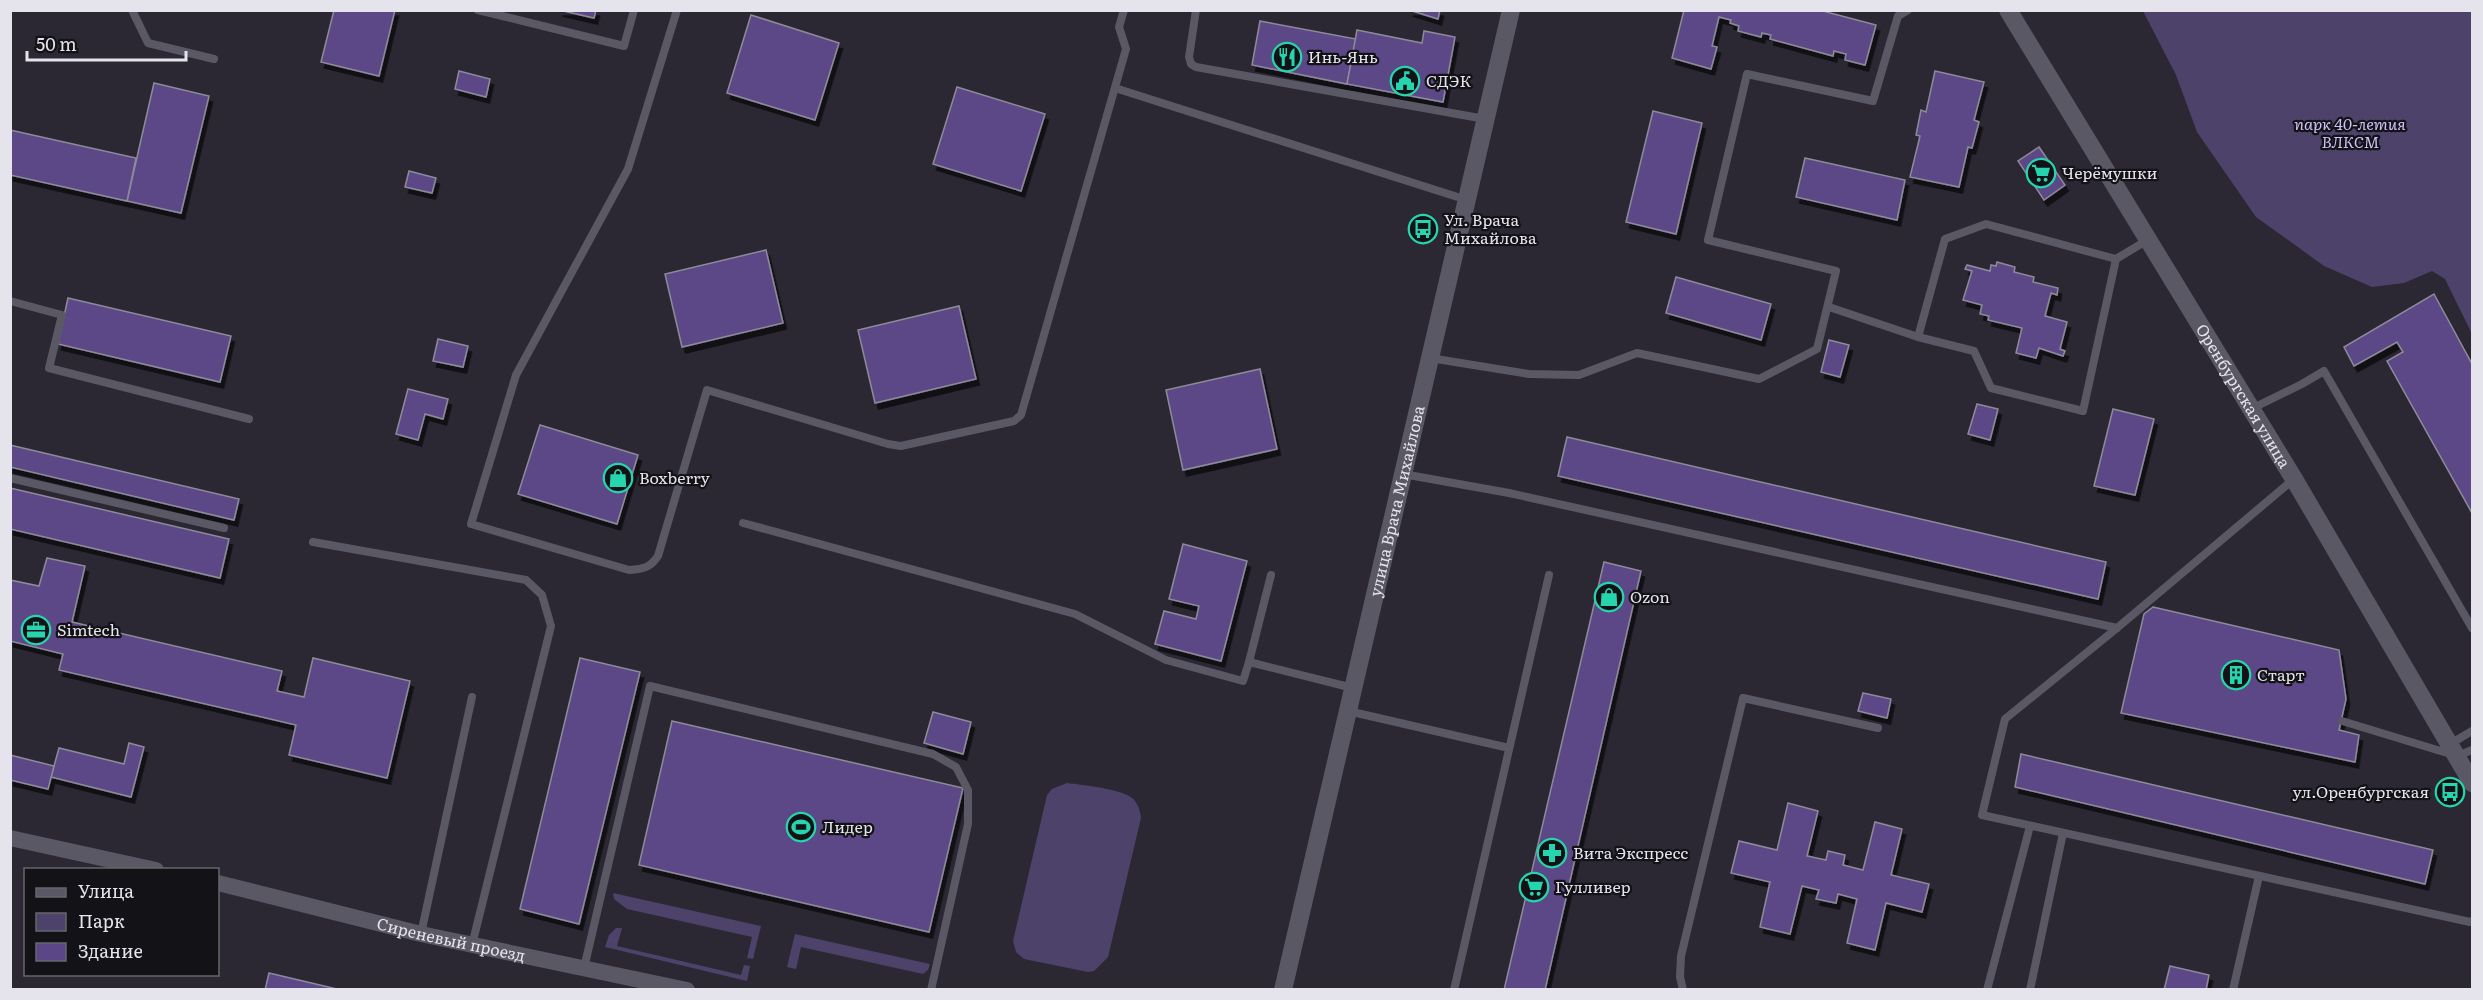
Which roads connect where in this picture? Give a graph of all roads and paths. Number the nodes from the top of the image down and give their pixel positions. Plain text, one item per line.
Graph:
1 (132, 10) edge
2 (478, 10) edge
3 (634, 10) edge
4 (677, 10) edge
5 (1124, 10) edge
6 (1196, 10) edge
7 (1511, 10) edge
8 (1908, 10) edge
9 (2007, 10) edge
10 (214, 60) dead end
11 (1115, 88) junction
12 (1486, 119) junction
13 (1467, 200) junction
14 (2146, 241) junction
15 (2116, 259) junction
16 (10, 301) edge
17 (1829, 307) junction
18 (1918, 337) junction
19 (1430, 358) junction
20 (2250, 410) junction
21 (249, 419) dead end
22 (1403, 474) junction
23 (10, 478) edge
24 (2294, 479) junction
25 (743, 523) dead end
26 (224, 528) dead end
27 (313, 542) dead end
28 (1271, 575) dead end
29 (1549, 576) dead end
30 (2117, 628) junction
31 (2472, 628) edge
32 (1249, 662) junction
33 (1353, 688) junction
34 (472, 697) dead end
35 (1348, 711) junction
36 (2342, 721) dead end
37 (1878, 728) dead end
38 (2472, 730) edge
39 (1509, 748) junction
40 (2460, 750) edge
41 (2472, 783) edge
42 (2030, 826) junction
43 (2063, 833) junction
44 (10, 838) edge
45 (147, 868) edge
46 (2259, 876) junction
47 (219, 883) edge
48 (2472, 921) edge
49 (421, 934) junction
50 (472, 945) junction
51 (584, 968) junction
52 (687, 990) edge
53 (931, 990) edge
54 (1283, 990) edge
55 (1454, 990) edge
56 (1683, 990) edge
57 (1987, 990) edge
58 (2030, 990) edge
59 (2233, 990) edge

1 - 10 lane
2 - 3 lane
4 - 11 lane
5 - 11 lane
6 - 12 lane
7 - 12 main road, улица Врача Михайлова
8 - 17 lane
9 - 14 main road, Оренбургская улица
11 - 13 lane
12 - 13 main road, улица Врача Михайлова
13 - 19 main road, улица Врача Михайлова
14 - 15 lane
14 - 20 main road, Оренбургская улица
15 - 18 lane
15 - 18 lane
16 - 21 lane
17 - 18 lane
17 - 19 lane
19 - 22 main road, улица Врача Михайлова
20 - 24 main road, Оренбургская улица
20 - 31 lane
22 - 30 lane
22 - 33 main road, улица Врача Михайлова
23 - 26 lane
24 - 30 lane
24 - 40 main road, Оренбургская улица
25 - 32 lane
27 - 50 lane
28 - 32 lane
29 - 39 lane
30 - 42 lane
32 - 33 lane
33 - 35 main road, улица Врача Михайлова
34 - 49 lane
35 - 39 lane
35 - 54 main road, улица Врача Михайлова
36 - 40 lane
37 - 56 lane
38 - 40 lane
39 - 55 lane
40 - 41 main road, Оренбургская улица
42 - 43 lane
42 - 57 lane
43 - 46 lane
43 - 58 lane
44 - 45 street
46 - 48 lane
46 - 59 lane
47 - 49 street, Сиреневый проезд
49 - 50 street, Сиреневый проезд
50 - 51 street, Сиреневый проезд
51 - 52 street, Сиреневый проезд
51 - 53 lane

